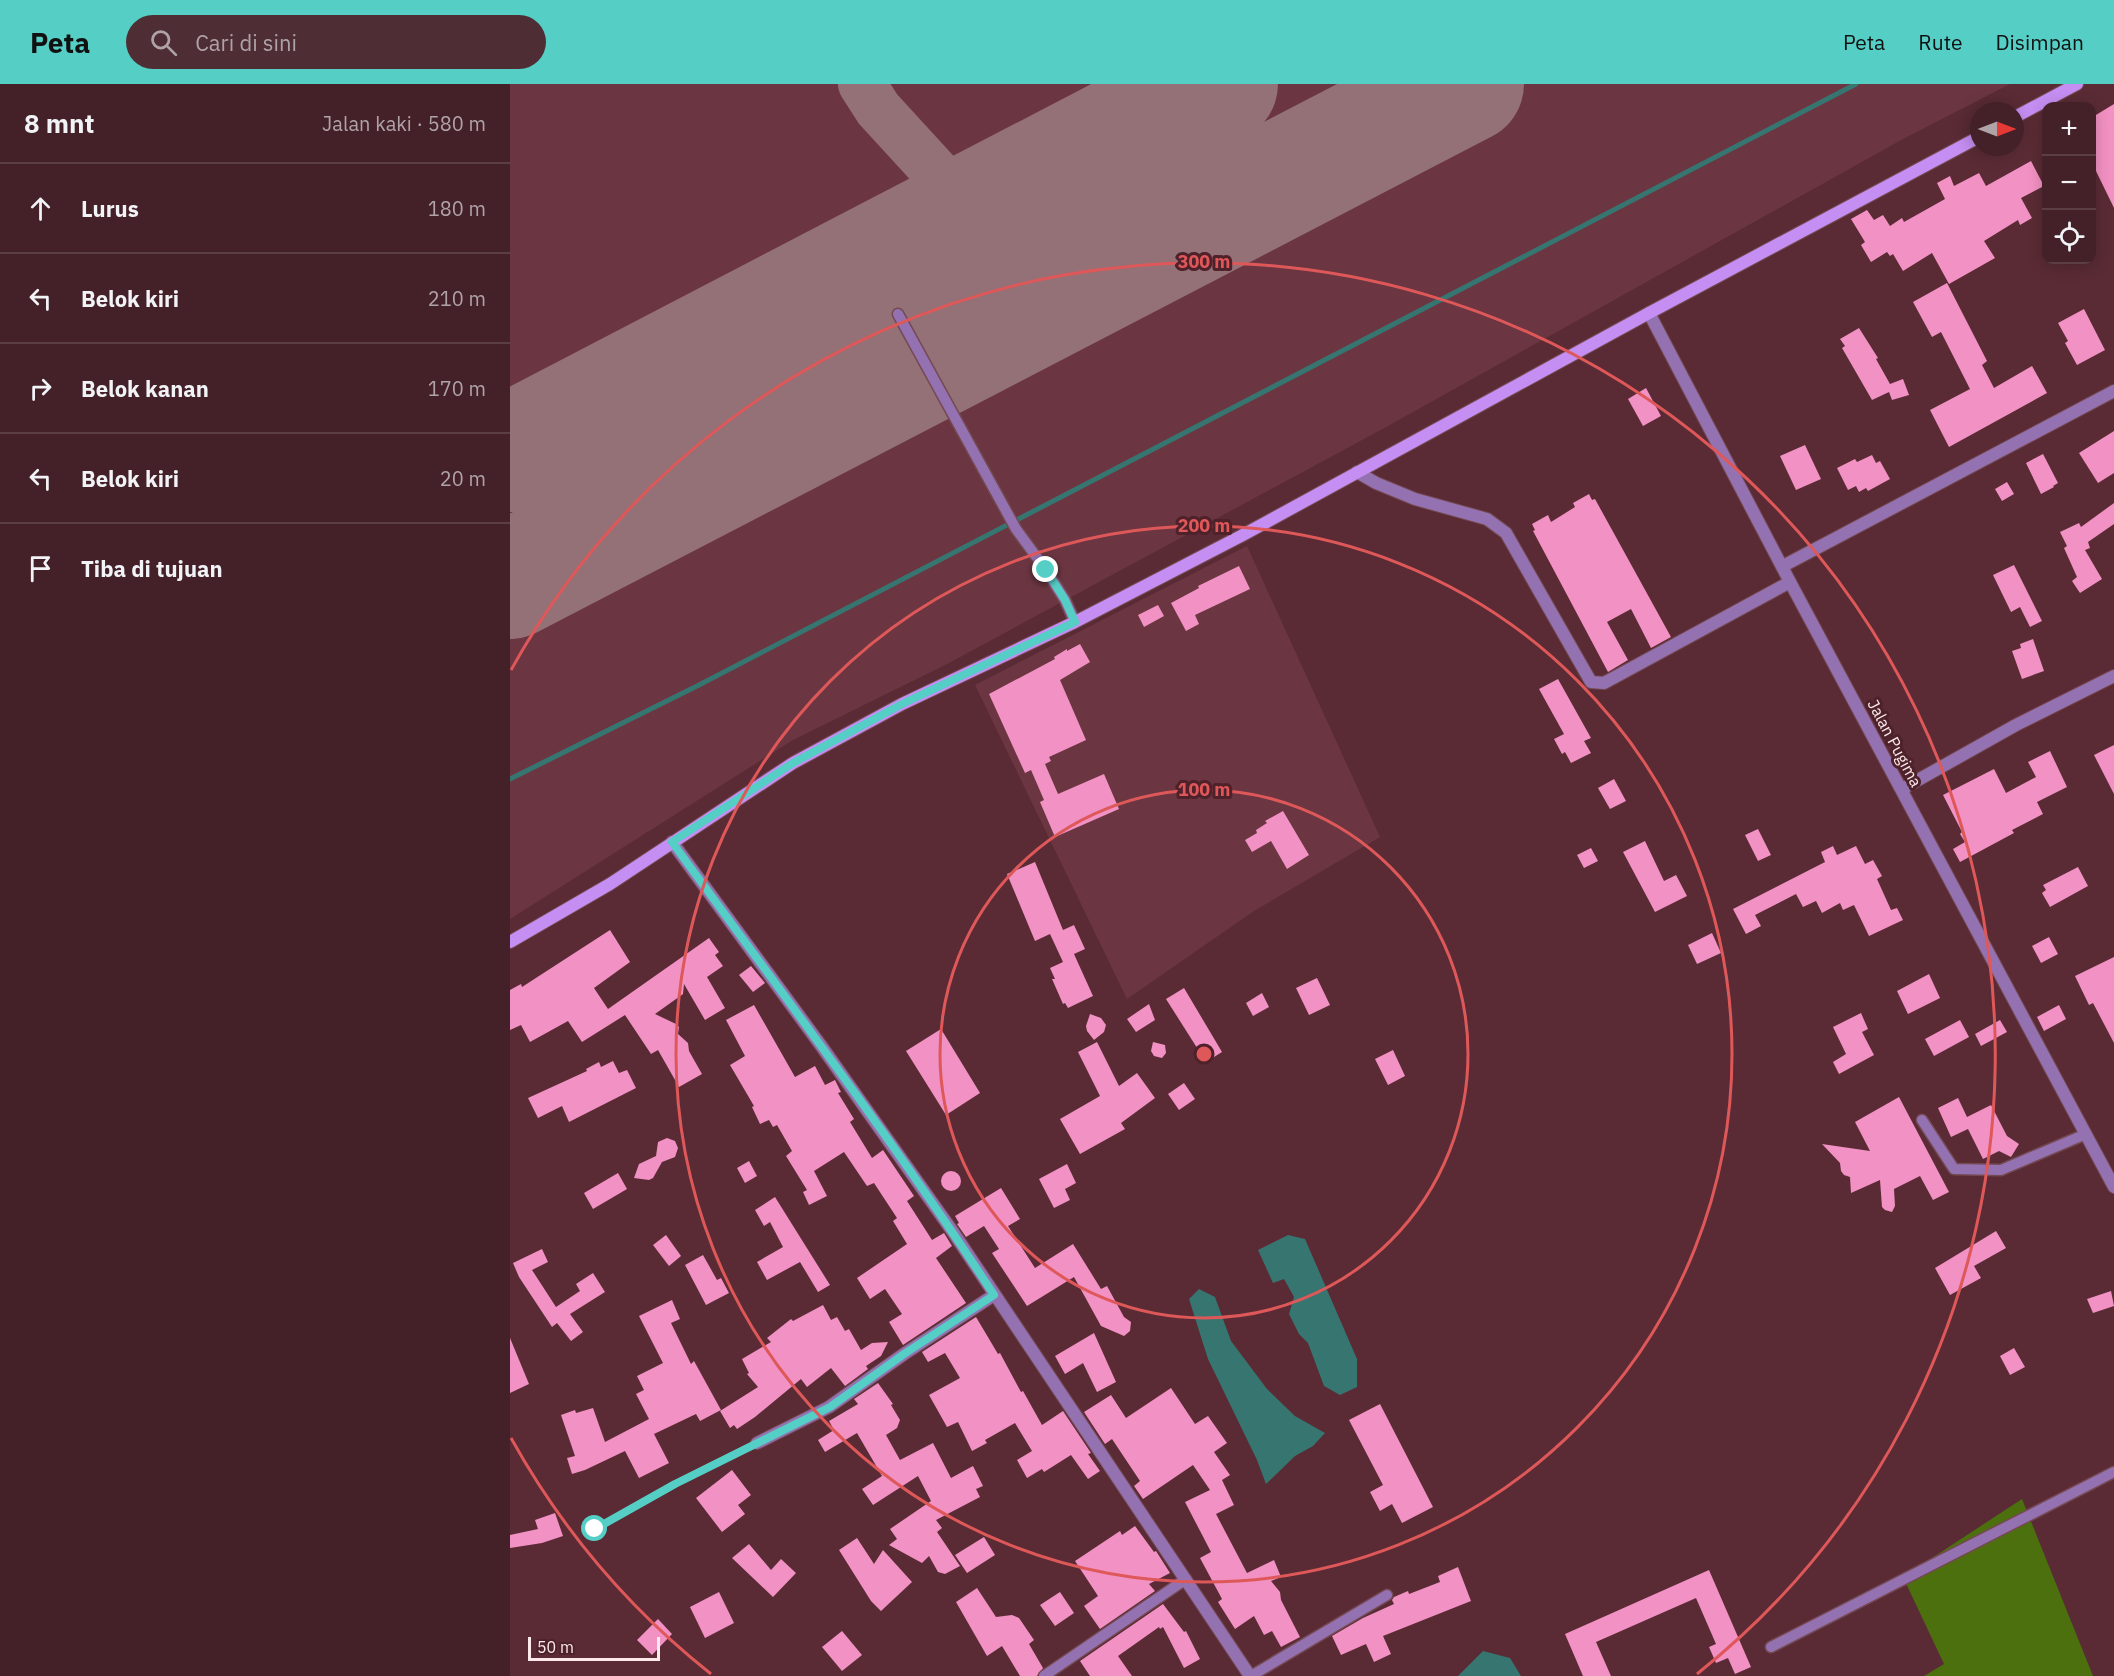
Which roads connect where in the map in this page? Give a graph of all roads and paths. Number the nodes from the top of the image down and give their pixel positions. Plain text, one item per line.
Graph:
1 (2077, 84) edge
2 (2024, 112) edge
3 (1970, 141) edge
4 (1649, 313) junction
5 (898, 314) dead end
6 (2114, 391) edge
7 (1357, 472) junction
8 (1783, 566) junction
9 (1790, 582) junction
10 (1075, 622) junction
11 (2114, 676) edge
12 (1902, 789) junction
13 (672, 842) junction
14 (510, 942) edge
15 (1922, 1120) dead end
16 (2086, 1134) junction
17 (2114, 1187) edge
18 (994, 1295) junction
19 (757, 1443) joint
20 (2114, 1472) edge
21 (595, 1529) dead end
22 (1186, 1580) junction
23 (1387, 1595) dead end
24 (1771, 1647) dead end
25 (1044, 1676) edge
26 (1251, 1676) edge

1 - 2 main road
3 - 4 main road
4 - 7 main road
4 - 8 street, Jalan Pugima
5 - 10 lane
6 - 8 street
7 - 9 street
7 - 10 main road
8 - 9 street, Jalan Pugima
9 - 12 street, Jalan Pugima
10 - 13 main road
11 - 12 street
12 - 16 street, Jalan Pugima
13 - 14 main road
13 - 18 street
15 - 16 lane
16 - 17 street, Jalan Pugima
18 - 19 street
18 - 22 street
19 - 21 path
20 - 24 lane
22 - 25 lane
22 - 26 street
23 - 26 lane

